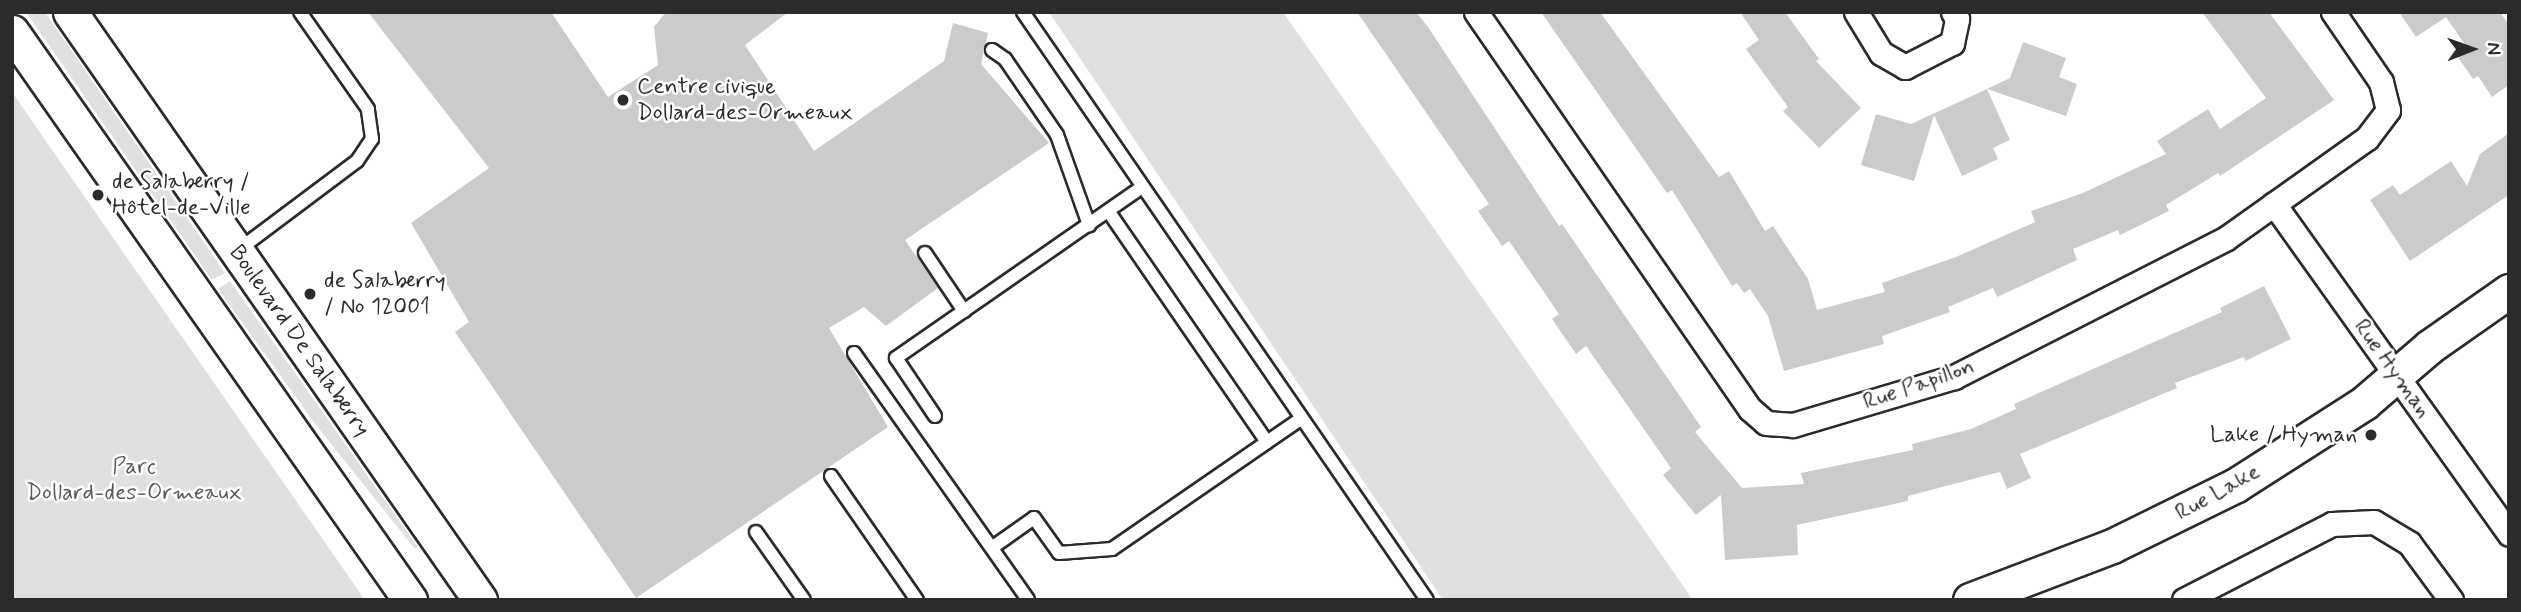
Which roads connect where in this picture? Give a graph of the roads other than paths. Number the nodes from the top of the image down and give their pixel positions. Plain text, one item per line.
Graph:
1 (70, 12) edge
2 (300, 12) edge
3 (1023, 12) edge
4 (1476, 12) edge
5 (1856, 12) edge
6 (1953, 12) edge
7 (2333, 12) edge
8 (12, 32) edge
9 (992, 50) dead end
10 (1142, 187) junction
11 (2274, 204) junction
12 (1108, 211) junction
13 (1088, 225) junction
14 (237, 251) junction
15 (925, 253) dead end
16 (2509, 290) edge
17 (964, 311) junction
18 (854, 353) dead end
19 (2397, 375) junction
20 (935, 416) dead end
21 (1302, 418) junction
22 (1267, 442) junction
23 (831, 476) dead end
24 (757, 532) dead end
25 (2509, 534) edge
26 (993, 547) junction
27 (410, 600) edge
28 (480, 600) edge
29 (804, 600) edge
30 (917, 600) edge
31 (1028, 600) edge
32 (1427, 600) edge
33 (1970, 600) edge
34 (2184, 600) edge
35 (2451, 600) edge

1 - 14 street, Boulevard De Salaberry
2 - 14 lane
3 - 10 lane
4 - 11 street, Rue Papillon
5 - 6 street
7 - 11 street, Rue Papillon
8 - 27 street
9 - 13 lane
10 - 12 lane
10 - 21 lane
11 - 19 street, Rue Hyman
12 - 13 lane
12 - 22 lane
13 - 17 lane
14 - 28 street, Boulevard De Salaberry
15 - 17 lane
16 - 19 street, Rue Lake
17 - 20 lane
18 - 26 lane
19 - 25 street, Rue Hyman
19 - 33 street, Rue Lake
21 - 22 lane
21 - 32 lane
22 - 26 lane
23 - 30 lane
24 - 29 lane
26 - 31 lane
34 - 35 street

